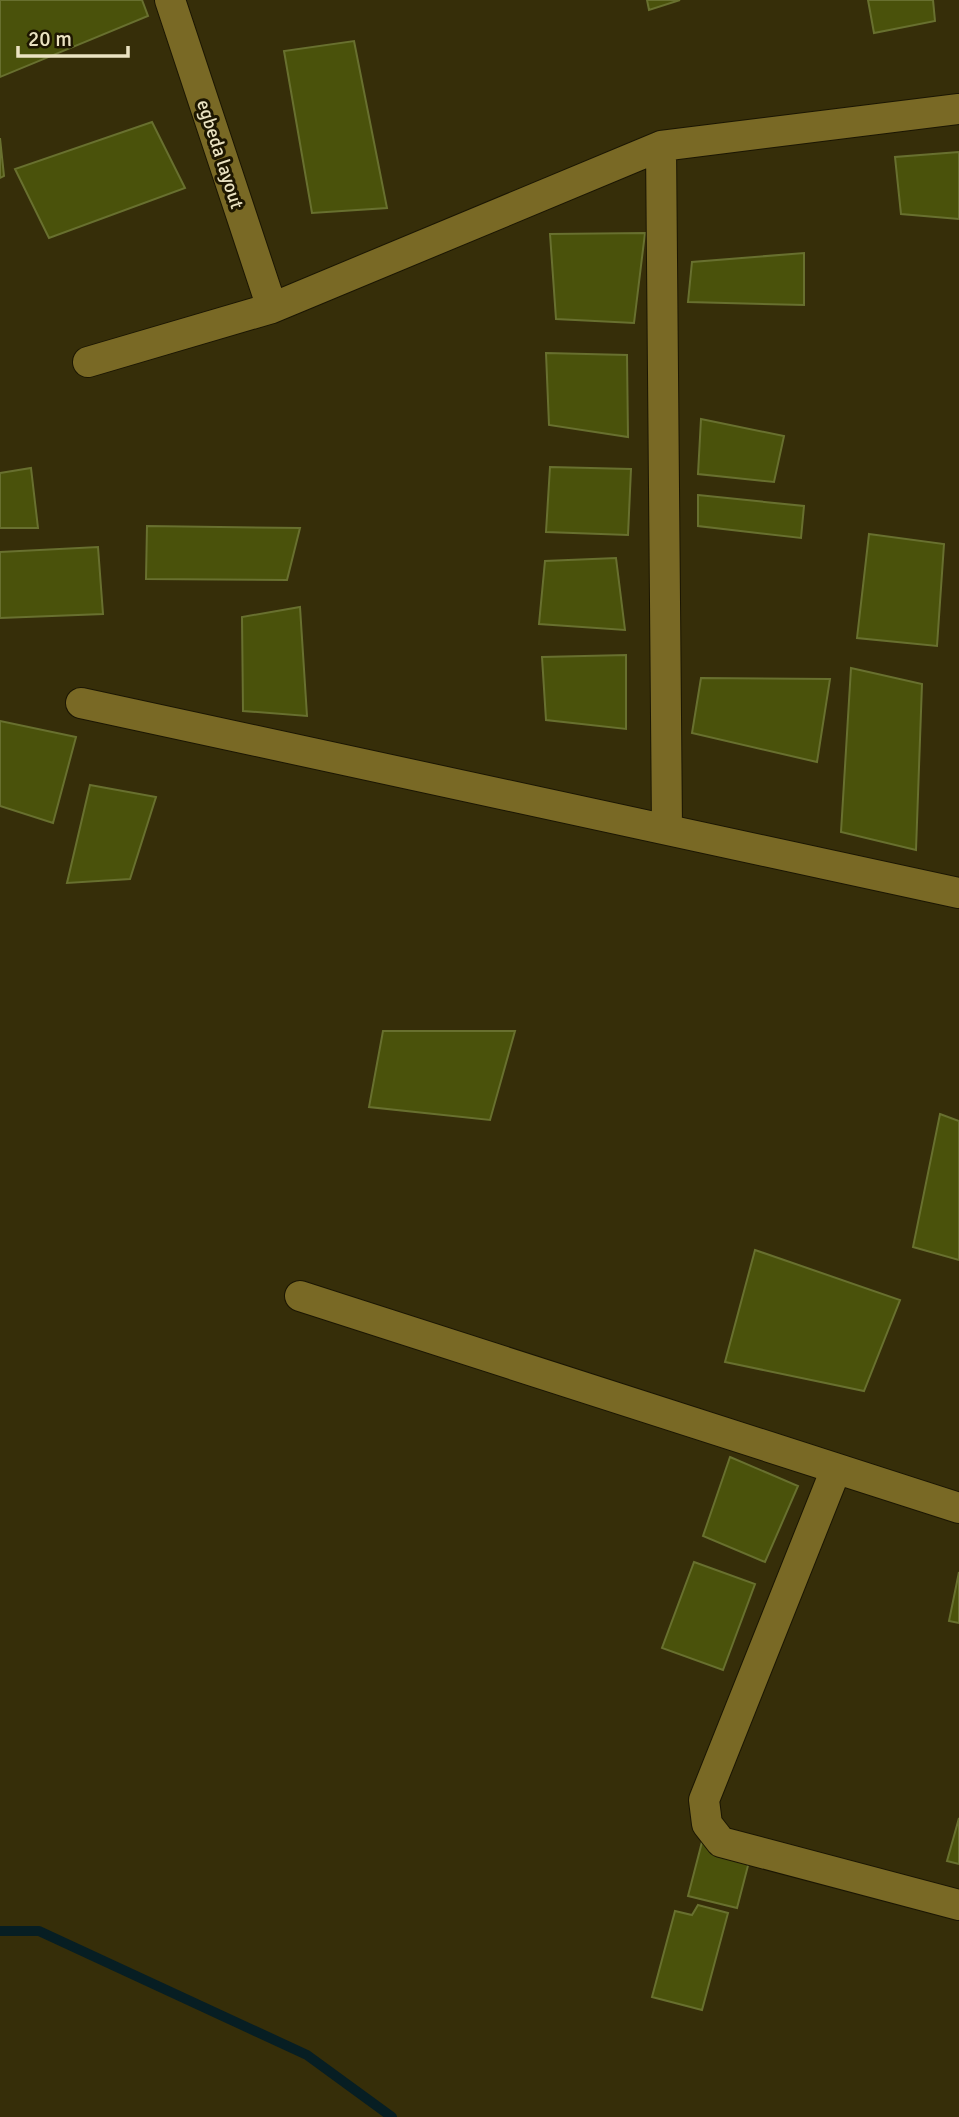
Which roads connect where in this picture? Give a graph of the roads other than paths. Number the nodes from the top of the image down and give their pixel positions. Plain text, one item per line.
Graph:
1 (170, 0) edge
2 (959, 109) edge
3 (661, 146) junction
4 (272, 308) junction
5 (88, 362) dead end
6 (81, 703) dead end
7 (667, 829) junction
8 (959, 893) edge
9 (300, 1296) dead end
10 (836, 1469) junction
11 (959, 1508) edge
12 (959, 1905) edge

1 - 4 street, egbeda layout
2 - 3 street
3 - 4 street
3 - 7 street
4 - 5 street
6 - 7 street
7 - 8 street
9 - 10 street
10 - 11 street
10 - 12 street

